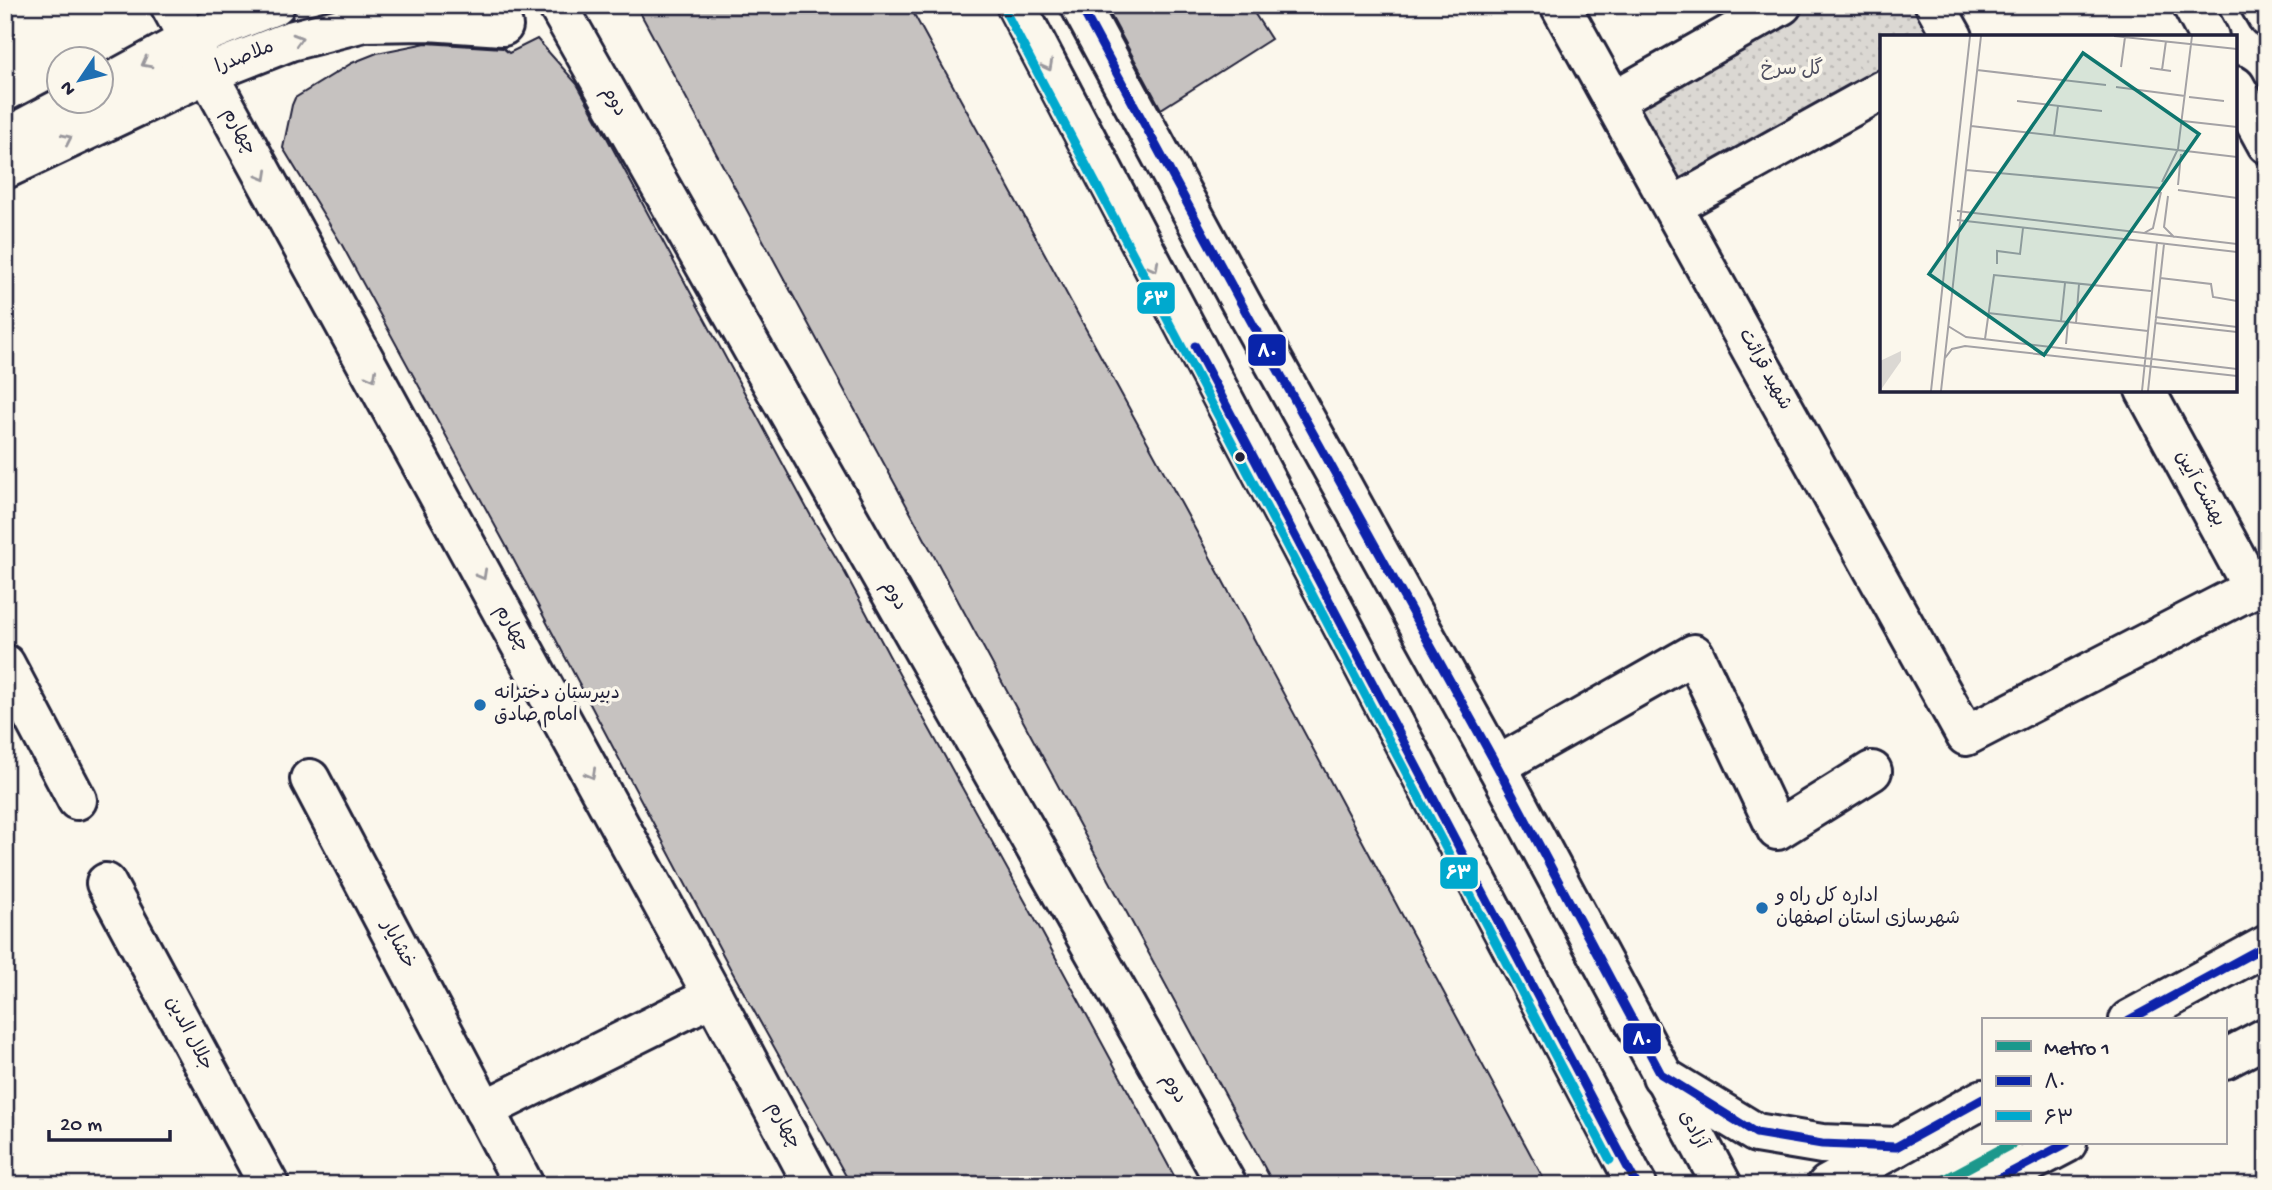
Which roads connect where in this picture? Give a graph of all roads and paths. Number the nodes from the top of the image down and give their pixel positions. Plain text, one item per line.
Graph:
1 (170, 5) edge
2 (275, 5) edge
3 (454, 5) edge
4 (1016, 5) edge
5 (1080, 5) edge
6 (1560, 5) edge
7 (1782, 5) edge
8 (1935, 5) edge
9 (2192, 5) edge
10 (2260, 5) edge
11 (559, 6) edge
12 (2267, 18) edge
13 (503, 26) junction
14 (1952, 35) edge
15 (2208, 35) edge
16 (188, 40) junction
17 (206, 74) junction
18 (116, 79) edge
19 (2237, 89) edge
20 (1880, 91) edge
21 (1614, 100) junction
22 (47, 116) edge
23 (2263, 127) edge
24 (5, 138) edge
25 (5, 169) edge
26 (1673, 206) junction
27 (1241, 303) junction
28 (1188, 332) junction
29 (2146, 392) edge
30 (2260, 585) edge
31 (5, 664) edge
32 (1497, 766) junction
33 (1872, 771) dead end
34 (310, 779) dead end
35 (77, 800) dead end
36 (106, 883) dead end
37 (2267, 945) edge
38 (713, 996) junction
39 (2133, 1018) edge
40 (2267, 1037) edge
41 (2226, 1058) edge
42 (1661, 1074) junction
43 (1982, 1100) edge
44 (484, 1110) junction
45 (2065, 1144) edge
46 (1896, 1147) junction
47 (269, 1185) edge
48 (523, 1185) edge
49 (814, 1185) edge
50 (1227, 1185) edge
51 (1637, 1185) edge
52 (1722, 1185) edge
53 (1827, 1185) edge
54 (1987, 1185) edge

1 - 16 street, چهارم
2 - 16 street, ملاصدرا
3 - 13 street
4 -> 28 street
5 - 27 street, آزادی
6 - 21 street, شهید قرائت
7 - 21 street
8 - 14 street
9 - 15 street
10 - 12 street
11 - 13 street
11 - 50 street, دوم
17 -> 13 street, ملاصدرا
16 - 17 street, چهارم
16 -> 18 street, ملاصدرا
25 -> 17 street, ملاصدرا
17 -> 38 street, چهارم
19 - 23 street
20 - 26 street
21 - 26 street, شهید قرائت
22 - 24 street
26 - 30 street, شهید قرائت
27 - 28 street
27 - 32 street, آزادی
28 - 51 street
29 - 30 street, بهشت آیین
31 - 35 street
32 - 33 street
32 - 42 street, آزادی
34 - 44 street, خشایار
36 - 47 street, جلال الدین
37 - 39 street
38 - 44 street
38 - 49 street, چهارم
40 - 41 street
42 - 46 street
42 - 52 street, آزادی
43 - 46 street
44 - 48 street, خشایار
45 - 54 street
46 - 53 street

